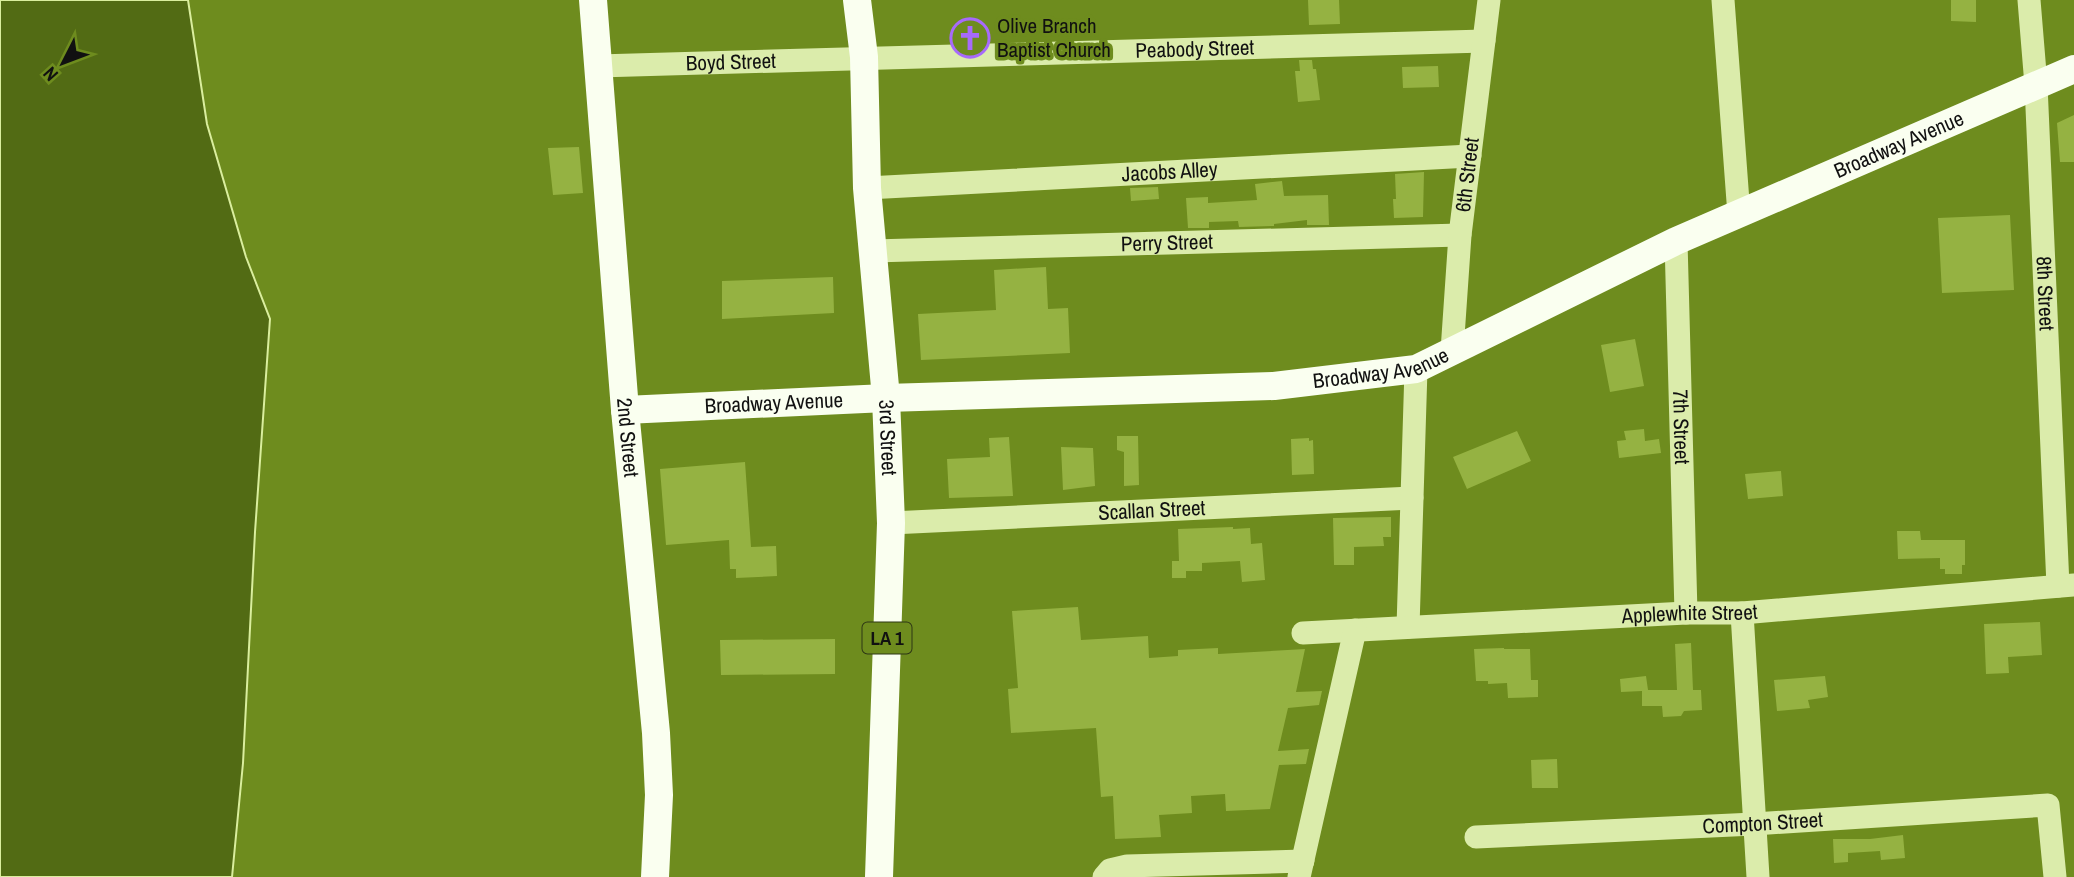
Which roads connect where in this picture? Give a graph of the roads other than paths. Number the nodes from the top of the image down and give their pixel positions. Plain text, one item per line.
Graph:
1 (593, 0) edge
2 (857, 0) edge
3 (1489, 0) edge
4 (1723, 0) edge
5 (2029, 0) edge
6 (1484, 41) junction
7 (864, 57) junction
8 (598, 66) junction
9 (2074, 69) edge
10 (2036, 85) junction
11 (1470, 156) junction
12 (867, 188) junction
13 (1739, 215) junction
14 (1460, 235) junction
15 (1676, 241) junction
16 (873, 251) junction
17 (1452, 351) junction
18 (1416, 369) junction
19 (886, 398) junction
20 (625, 410) junction
21 (1412, 498) junction
22 (891, 523) junction
23 (2066, 586) edge
24 (1686, 613) junction
25 (1742, 613) junction
26 (1408, 627) junction
27 (1356, 630) junction
28 (1303, 633) dead end
29 (1755, 824) junction
30 (1476, 837) dead end
31 (1301, 869) edge
32 (655, 877) edge
33 (879, 877) edge
34 (1104, 877) edge
35 (1758, 877) edge
36 (2054, 877) edge

1 - 8 main road, 2nd Street
2 - 7 main road, 3rd Street / LA 1
3 - 6 street, 6th Street
4 - 13 street
5 - 10 street, 8th Street
6 - 7 street, Peabody Street
6 - 11 street, 6th Street
7 - 8 street, Boyd Street
7 - 12 main road, 3rd Street / LA 1
8 - 20 main road, 2nd Street
9 - 10 main road, Broadway Avenue
10 - 13 main road, Broadway Avenue
10 - 23 street, 8th Street
11 - 12 street, Jacobs Alley
11 - 14 street, 6th Street
12 - 16 main road, 3rd Street / LA 1
13 - 15 main road, Broadway Avenue
14 - 16 street, Perry Street
14 - 17 street, 6th Street
15 - 17 main road, Broadway Avenue
15 - 24 street, 7th Street
16 - 19 main road, 3rd Street / LA 1
17 - 18 main road, Broadway Avenue
18 - 19 main road, Broadway Avenue
18 - 21 street
19 - 20 main road, Broadway Avenue
19 - 22 main road, 3rd Street / LA 1
20 - 32 main road, 2nd Street
21 - 22 street, Scallan Street
21 - 26 street
22 - 33 main road, 3rd Street / LA 1
23 - 25 street, Applewhite Street
24 - 25 street, Applewhite Street
24 - 26 street, Applewhite Street
25 - 29 street
26 - 27 street, Applewhite Street
27 - 28 street, Applewhite Street
27 - 31 street
29 - 30 street, Compton Street
29 - 35 street
29 - 36 street, Compton Street
31 - 34 street

